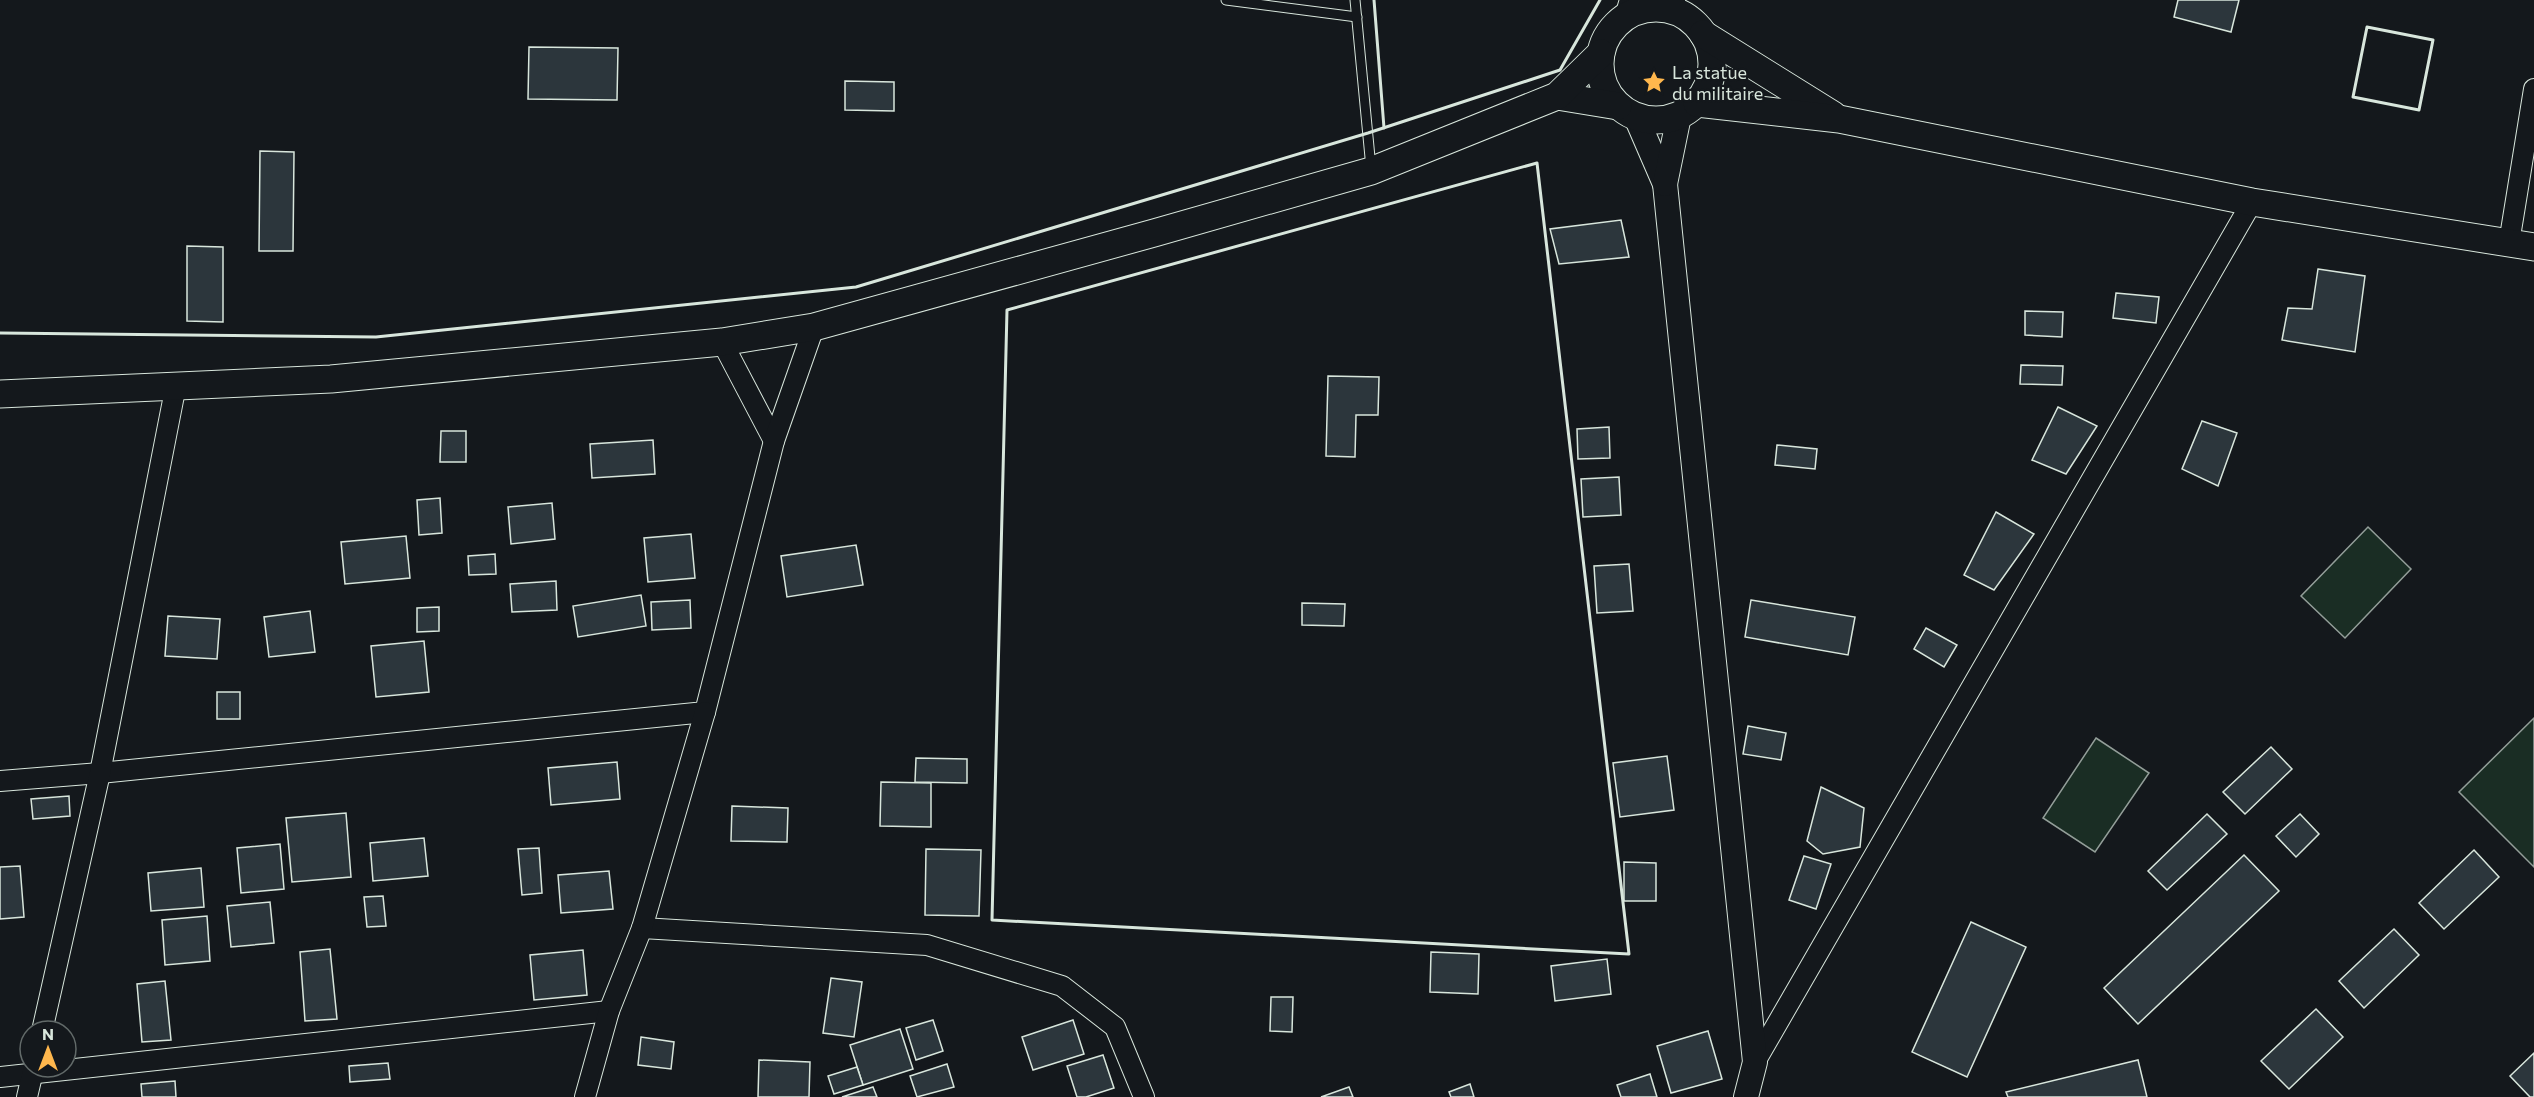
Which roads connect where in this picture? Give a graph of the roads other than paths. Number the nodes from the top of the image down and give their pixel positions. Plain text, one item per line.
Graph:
1 (1226, 0) edge
2 (1355, 0) edge
3 (1666, 5) edge
4 (1629, 8) edge
5 (1357, 17) junction
6 (1703, 34) junction
7 (1601, 53) junction
8 (2534, 89) edge
9 (1557, 96) junction
10 (1688, 109) junction
11 (1627, 111) junction
12 (1839, 119) junction
13 (1371, 171) junction
14 (1665, 184) junction
15 (2252, 202) junction
16 (2522, 245) edge
17 (814, 327) junction
18 (722, 342) junction
19 (176, 385) junction
20 (0, 394) edge
21 (774, 441) junction
22 (705, 712) junction
23 (100, 773) junction
24 (0, 781) edge
25 (642, 928) junction
26 (609, 1011) junction
27 (45, 1019) edge
28 (1755, 1062) junction
29 (78, 1065) edge
30 (18, 1073) edge
31 (0, 1077) edge
32 (31, 1079) edge
33 (27, 1097) edge
34 (585, 1097) edge
35 (1144, 1097) edge
36 (1746, 1097) edge

1 - 5 lane
2 - 5 lane
3 - 4 main road
3 - 6 main road
4 - 7 main road
5 - 13 lane
6 - 10 main road
6 - 12 main road
7 - 9 main road
7 - 11 main road
8 - 16 street
9 - 11 main road
9 - 13 main road
10 - 11 main road
10 - 12 main road
10 - 14 street
11 - 14 street
12 - 15 main road
13 - 17 main road
14 - 28 street
15 - 16 main road
15 - 28 street
17 - 18 main road
17 - 21 street
18 - 19 main road
18 - 21 street
19 - 20 main road
19 - 23 street
21 - 22 street
22 - 23 street
22 - 25 street
23 - 24 street
23 - 27 street
25 - 26 street
25 - 35 street
26 - 29 street
26 - 34 street
28 - 36 street
30 - 31 street
32 - 33 street

